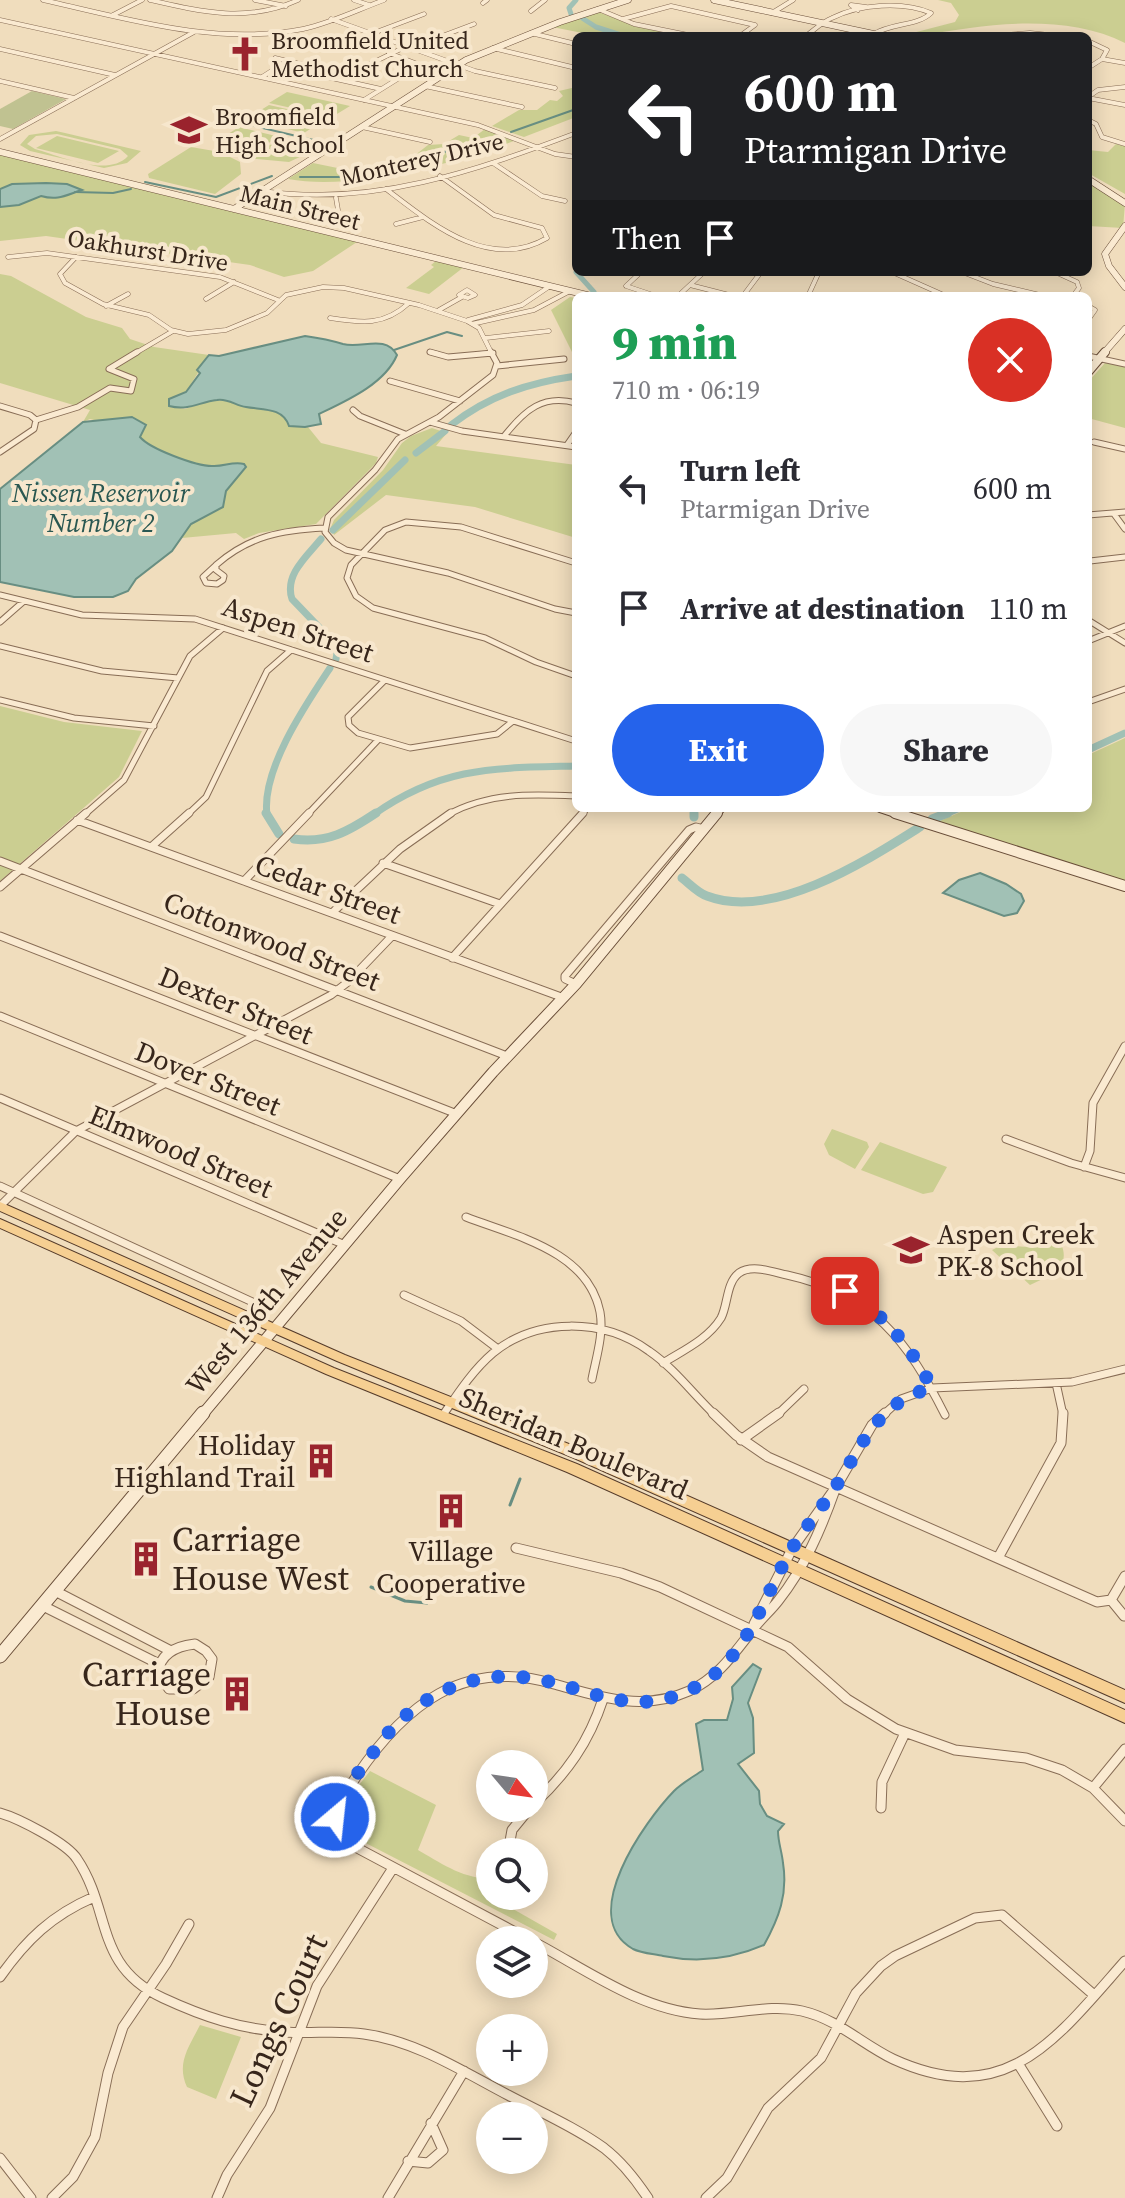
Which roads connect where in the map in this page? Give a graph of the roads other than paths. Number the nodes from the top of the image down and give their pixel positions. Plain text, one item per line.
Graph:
1 (43, 0) edge
2 (142, 0) edge
3 (150, 0) edge
4 (255, 0) edge
5 (298, 0) edge
6 (354, 0) edge
7 (384, 0) edge
8 (545, 0) edge
9 (628, 0) edge
10 (714, 0) edge
11 (784, 0) edge
12 (792, 1) edge
13 (369, 5) junction
14 (737, 5) junction
15 (286, 6) junction
16 (866, 7) junction
17 (598, 9) junction
18 (858, 10) junction
19 (531, 11) dead end
20 (772, 13) junction
21 (424, 14) dead end
22 (113, 15) junction
23 (720, 15) junction
24 (331, 19) junction
25 (623, 19) junction
26 (0, 20) edge
27 (474, 24) dead end
28 (822, 24) junction
29 (194, 32) junction
30 (677, 32) edge
31 (748, 32) edge
32 (811, 32) edge
33 (856, 32) edge
34 (880, 32) edge
35 (531, 33) junction
36 (371, 34) junction
37 (572, 43) edge
38 (1092, 43) edge
39 (409, 47) junction
40 (493, 48) junction
41 (0, 49) edge
42 (389, 53) junction
43 (155, 54) junction
44 (275, 58) dead end
45 (1102, 59) junction
46 (287, 61) junction
47 (1125, 63) edge
48 (420, 65) junction
49 (458, 65) junction
50 (1092, 65) edge
51 (572, 67) edge
52 (428, 68) dead end
53 (300, 71) dead end
54 (316, 74) junction
55 (116, 76) junction
56 (261, 77) junction
57 (339, 79) junction
58 (0, 81) edge
59 (10, 83) junction
60 (425, 86) junction
61 (1125, 87) edge
62 (555, 88) dead end
63 (0, 89) edge
64 (381, 89) junction
65 (1092, 95) edge
66 (74, 98) junction
67 (1092, 99) edge
68 (364, 100) junction
69 (1125, 105) edge
70 (394, 106) junction
71 (522, 107) dead end
72 (1092, 122) edge
73 (362, 127) junction
74 (572, 135) edge
75 (0, 139) edge
76 (430, 142) dead end
77 (1125, 144) edge
78 (539, 148) junction
79 (0, 152) edge
80 (572, 156) edge
81 (493, 163) junction
82 (440, 176) junction
83 (1092, 181) edge
84 (386, 189) junction
85 (263, 191) junction
86 (336, 198) junction
87 (565, 201) dead end
88 (1125, 203) edge
89 (234, 209) junction
90 (338, 210) dead end
91 (423, 217) junction
92 (396, 224) dead end
93 (1125, 226) edge
94 (526, 250) junction
95 (533, 256) dead end
96 (8, 257) dead end
97 (76, 257) junction
98 (636, 276) edge
99 (700, 276) edge
100 (759, 276) edge
101 (901, 276) edge
102 (972, 276) edge
103 (1064, 276) edge
104 (234, 282) junction
105 (690, 285) junction
106 (550, 286) junction
107 (1124, 286) edge
108 (570, 291) junction
109 (574, 292) edge
110 (642, 292) edge
111 (682, 292) edge
112 (717, 292) edge
113 (747, 292) edge
114 (937, 292) edge
115 (1027, 292) edge
116 (1076, 292) edge
117 (128, 294) dead end
118 (462, 297) dead end
119 (206, 299) dead end
120 (278, 300) junction
121 (409, 303) junction
122 (106, 306) junction
123 (439, 310) junction
124 (330, 318) dead end
125 (470, 322) junction
126 (1125, 329) edge
127 (173, 331) junction
128 (549, 331) dead end
129 (486, 338) junction
130 (430, 352) dead end
131 (493, 353) junction
132 (1092, 357) edge
133 (1100, 358) junction
134 (564, 359) dead end
135 (1125, 364) edge
136 (497, 366) junction
137 (1092, 367) edge
138 (390, 381) dead end
139 (460, 401) junction
140 (572, 402) edge
141 (0, 406) edge
142 (353, 410) dead end
143 (36, 420) junction
144 (430, 422) junction
145 (405, 434) junction
146 (505, 435) junction
147 (572, 438) edge
148 (1092, 442) edge
149 (567, 445) junction
150 (572, 446) edge
151 (1125, 449) edge
152 (0, 452) edge
153 (1125, 512) edge
154 (1114, 514) junction
155 (1092, 515) edge
156 (324, 528) junction
157 (1125, 529) edge
158 (361, 554) junction
159 (1125, 557) edge
160 (1092, 561) edge
161 (572, 562) edge
162 (216, 564) dead end
163 (0, 595) edge
164 (24, 601) junction
165 (572, 612) edge
166 (0, 622) edge
167 (1092, 622) edge
168 (1125, 626) edge
169 (223, 628) junction
170 (1109, 633) junction
171 (1092, 639) edge
172 (1125, 643) edge
173 (0, 646) edge
174 (291, 650) junction
175 (572, 675) edge
176 (178, 678) junction
177 (385, 680) junction
178 (1125, 689) edge
179 (0, 700) edge
180 (1092, 701) edge
181 (513, 721) junction
182 (154, 726) junction
183 (378, 740) junction
184 (572, 740) edge
185 (572, 796) edge
186 (583, 812) edge
187 (718, 812) edge
188 (893, 812) edge
189 (77, 820) junction
190 (151, 847) junction
191 (0, 861) edge
192 (383, 863) junction
193 (21, 869) junction
194 (244, 881) junction
195 (1125, 886) edge
196 (0, 887) edge
197 (500, 904) junction
198 (332, 913) junction
199 (0, 936) edge
200 (392, 936) junction
201 (452, 958) junction
202 (339, 990) junction
203 (564, 998) junction
204 (0, 1016) edge
205 (254, 1036) junction
206 (1125, 1046) edge
207 (507, 1056) junction
208 (164, 1083) junction
209 (0, 1098) edge
210 (457, 1114) junction
211 (76, 1131) junction
212 (1006, 1139) dead end
213 (1084, 1167) junction
214 (1125, 1178) edge
215 (400, 1179) junction
216 (0, 1186) edge
217 (14, 1192) junction
218 (0, 1206) edge
219 (466, 1217) dead end
220 (0, 1223) edge
221 (345, 1245) junction
222 (404, 1295) dead end
223 (259, 1305) dead end
224 (275, 1328) junction
225 (600, 1328) junction
226 (264, 1341) junction
227 (498, 1349) junction
228 (663, 1363) junction
229 (1125, 1369) edge
230 (592, 1379) dead end
231 (1056, 1383) junction
232 (932, 1388) junction
233 (804, 1389) dead end
234 (452, 1401) junction
235 (443, 1415) junction
236 (945, 1416) dead end
237 (741, 1440) junction
238 (836, 1487) junction
239 (516, 1548) dead end
240 (799, 1552) junction
241 (998, 1558) junction
242 (790, 1566) junction
243 (1125, 1576) edge
244 (55, 1591) junction
245 (1111, 1600) junction
246 (43, 1606) junction
247 (1124, 1616) edge
248 (752, 1630) junction
249 (169, 1650) junction
250 (0, 1656) edge
251 (159, 1664) junction
252 (1125, 1697) edge
253 (603, 1699) junction
254 (1125, 1717) edge
255 (905, 1733) junction
256 (1125, 1749) edge
257 (1093, 1788) junction
258 (548, 1792) edge
259 (881, 1808) dead end
260 (0, 1813) edge
261 (1125, 1821) edge
262 (336, 1826) junction
263 (322, 1831) dead end
264 (393, 1868) junction
265 (94, 1897) junction
266 (189, 1924) dead end
267 (503, 1926) edge
268 (548, 1949) edge
269 (1125, 1961) edge
270 (0, 1977) edge
271 (148, 1991) junction
272 (1094, 1995) junction
273 (840, 2024) junction
274 (298, 2031) junction
275 (1019, 2065) junction
276 (464, 2071) junction
277 (431, 2123) junction
278 (1057, 2126) dead end
279 (0, 2158) edge
280 (408, 2161) junction
281 (31, 2198) edge
282 (52, 2198) edge
283 (217, 2198) edge
284 (388, 2198) edge
285 (648, 2198) edge
286 (706, 2198) edge

1 - 22 street
2 - 22 street
3 - 15 street
4 - 15 street
5 - 15 street
6 - 13 street
7 - 13 street
8 - 19 street
9 - 17 main road
10 - 14 main road
11 - 12 street
12 - 20 street
13 - 24 street
14 - 20 main road
14 - 23 street
16 - 18 street
16 - 18 street
16 - 34 street
17 - 25 street
17 - 35 main road
18 - 28 street
20 - 28 main road
21 - 36 street
22 - 29 street
23 - 25 street
23 - 31 street
24 - 29 street
24 - 36 street
25 - 30 street
26 - 43 street
27 - 39 street
28 - 32 street
28 - 33 main road
29 - 43 street
35 - 37 street
35 - 40 main road
36 - 39 street
38 - 45 street
39 - 42 street
39 - 49 street
40 - 49 main road
40 - 51 street
41 - 55 street
42 - 48 street
42 - 57 street
43 - 55 street
43 - 56 street
44 - 46 street
45 - 47 street
45 - 50 street
46 - 54 street
46 - 56 street
48 - 52 street
48 - 64 street
49 - 60 main road
49 - 62 street
53 - 54 street
54 - 57 street
55 - 66 street
56 - 68 street
57 - 64 street
58 - 59 street
59 - 63 street
59 - 66 street
60 - 70 main road
60 - 71 street
61 - 65 street
64 - 68 street
66 - 75 street
67 - 69 street
68 - 70 street
70 - 73 main road
70 - 78 street
72 - 77 street
73 - 76 street
73 - 85 main road
74 - 78 street, Monterey Drive
78 - 80 street
78 - 81 street, Monterey Drive
79 - 89 main road, Main Street
81 - 82 street, Monterey Drive
81 - 87 street
82 - 84 street, Monterey Drive
82 - 94 street
83 - 88 main road
84 - 86 street, Monterey Drive
84 - 91 street
85 - 86 street, Monterey Drive
85 - 89 main road
86 - 90 street
89 - 106 main road, Main Street
91 - 92 street
91 - 94 street
93 - 107 main road
94 - 95 street
96 - 97 street, Oakhurst Drive
97 - 104 street, Oakhurst Drive
97 - 122 street
98 - 110 street
99 - 105 street
100 - 113 street
101 - 114 street
102 - 115 street
103 - 116 street
104 - 119 street
104 - 120 street, Oakhurst Drive
105 - 111 street
105 - 112 street
106 - 108 main road, Main Street
106 - 125 street
108 - 109 main road, Main Street
108 - 125 street
117 - 122 street
118 - 123 street
120 - 121 street
120 - 127 street
121 - 123 street
121 - 124 street
122 - 127 street
123 - 125 street
125 - 129 street
126 - 133 main road
127 - 143 street
128 - 129 street
129 - 131 street
130 - 131 street
131 - 136 street
132 - 133 street
133 - 135 street
133 - 137 main road
134 - 136 street
136 - 139 street
138 - 139 street
139 - 144 street
140 - 146 street
141 - 143 street
142 - 145 street
143 - 152 street
144 - 145 street
144 - 146 street
145 - 156 street
146 - 149 street
147 - 149 street
148 - 151 street
149 - 150 street
153 - 154 street
154 - 155 street
154 - 157 street
156 - 158 street
156 - 162 street
158 - 161 street
158 - 165 street
158 - 175 street
159 - 160 street
163 - 164 street, Aspen Street
164 - 166 street
164 - 169 street, Aspen Street
167 - 170 street
168 - 170 street
169 - 174 street, Aspen Street
169 - 176 street
170 - 171 street
170 - 172 street
173 - 176 street
174 - 177 street, Aspen Street
174 - 190 street
176 - 182 street
177 - 181 street, Aspen Street
177 - 183 street
178 - 180 street
179 - 182 street
181 - 183 street
181 - 184 street, Aspen Street
182 - 189 street
183 - 194 street
185 - 192 street
186 - 197 street
187 - 203 main road, West 136th Avenue
188 - 195 main road
189 - 190 street, Cedar Street
189 - 193 street
190 - 194 street, Cedar Street
191 - 193 street, Cottonwood Street
192 - 197 street
192 - 198 street
193 - 196 street
193 - 202 street, Cottonwood Street
194 - 198 street, Cedar Street
197 - 201 street
198 - 200 street, Cedar Street
199 - 205 street, Dexter Street
200 - 201 street, Cedar Street
200 - 202 street
201 - 203 street, Cedar Street
202 - 205 street
202 - 207 street, Cottonwood Street
203 - 207 main road, West 136th Avenue
204 - 208 street, Dover Street
205 - 208 street
205 - 210 street, Dexter Street
206 - 213 street
207 - 210 main road, West 136th Avenue
208 - 211 street
208 - 215 street, Dover Street
209 - 211 street, Elmwood Street
210 - 215 main road, West 136th Avenue
211 - 217 street
211 - 221 street, Elmwood Street
212 - 213 street
213 - 214 street
215 - 221 main road, West 136th Avenue
216 - 217 street
217 - 218 street
217 - 223 street
218 - 224 main road, Sheridan Boulevard
219 - 225 street
220 - 226 main road, Sheridan Boulevard
221 - 224 main road, West 136th Avenue
222 - 227 street
224 - 226 main road, West 136th Avenue
224 - 234 main road, Sheridan Boulevard
225 - 227 street
225 - 228 street
225 - 230 street
226 - 235 main road, Sheridan Boulevard
226 - 244 main road, West 136th Avenue
227 - 234 street
228 - 232 street
228 - 237 street
229 - 231 street
231 - 232 street
231 - 241 street
232 - 236 street
232 - 238 street
233 - 237 street
234 - 235 street
234 - 240 main road, Sheridan Boulevard
235 - 242 main road, Sheridan Boulevard
237 - 238 street
238 - 240 street
238 - 240 street
238 - 241 street
239 - 248 street
240 - 242 street
240 - 242 street
240 - 252 main road, Sheridan Boulevard
241 - 245 street
242 - 248 street
242 - 254 main road, Sheridan Boulevard
243 - 245 street
244 - 246 main road, West 136th Avenue
244 - 249 street
245 - 247 street
246 - 250 main road, West 136th Avenue
246 - 251 street
248 - 253 street
248 - 255 street
249 - 251 street
249 - 251 street
253 - 258 street
253 - 262 street
255 - 257 street
255 - 259 street
256 - 257 street
257 - 261 street
260 - 265 street
262 - 263 street
262 - 264 street
264 - 267 street
264 - 274 street, Longs Court
265 - 270 street
265 - 271 street
266 - 271 street
268 - 273 street
269 - 272 street
271 - 274 street
271 - 282 street
272 - 273 street
272 - 275 street
273 - 275 street
273 - 286 street
274 - 276 street
274 - 283 street, Longs Court
275 - 278 street
276 - 277 street
276 - 285 street
277 - 280 street
277 - 280 street
279 - 281 street
280 - 284 street

